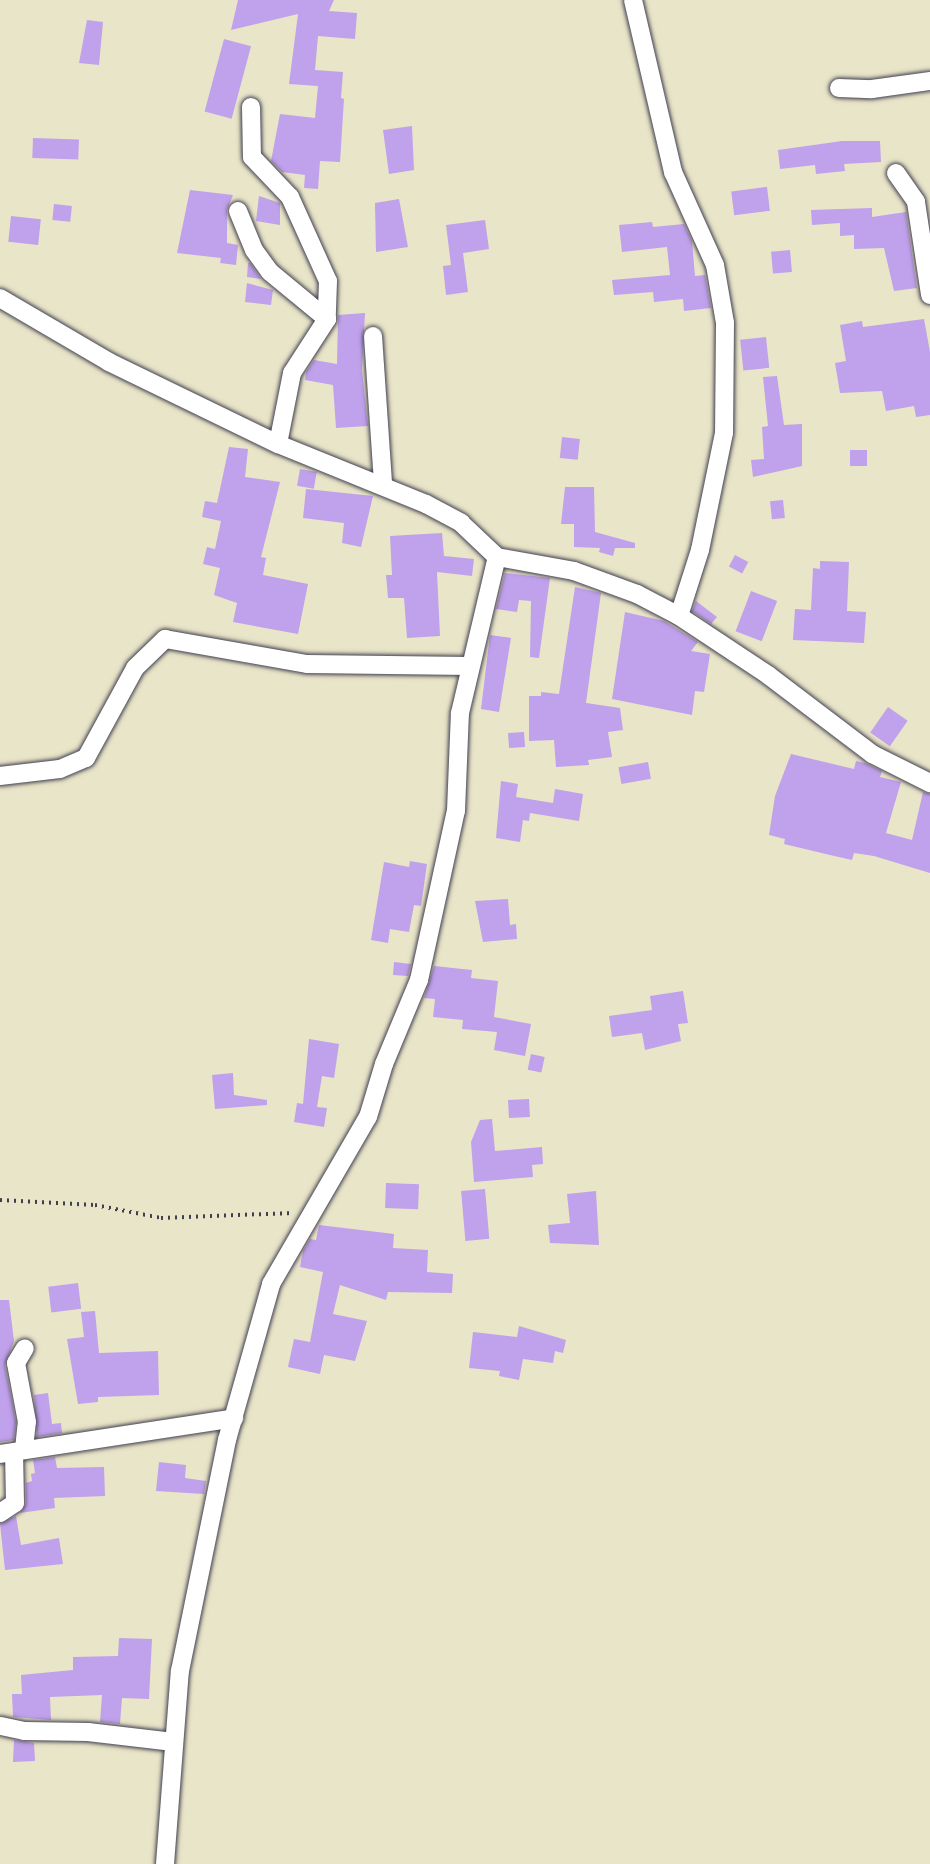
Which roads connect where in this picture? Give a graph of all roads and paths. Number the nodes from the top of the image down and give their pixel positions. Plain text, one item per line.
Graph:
1 (633, 0) edge
2 (930, 81) edge
3 (839, 88) dead end
4 (251, 107) dead end
5 (895, 173) dead end
6 (238, 211) dead end
7 (930, 295) edge
8 (0, 298) edge
9 (327, 319) junction
10 (373, 337) dead end
11 (278, 444) junction
12 (383, 484) junction
13 (497, 557) junction
14 (679, 616) junction
15 (470, 666) junction
16 (0, 776) edge
17 (930, 783) edge
18 (0, 1200) edge
19 (310, 1211) junction
20 (25, 1348) dead end
21 (234, 1418) junction
22 (13, 1452) edge
23 (0, 1513) edge
24 (1, 1726) edge
25 (173, 1742) junction
26 (165, 1864) edge

1 - 14 street
2 - 3 street
4 - 9 street
5 - 7 street
6 - 9 street
8 - 11 street
9 - 11 street
10 - 12 street
11 - 12 street
12 - 13 street
13 - 14 street
13 - 15 street
14 - 17 street
15 - 16 street
15 - 19 street
18 - 19 path
19 - 21 street
20 - 22 street
21 - 22 street
21 - 25 street
22 - 23 street
24 - 25 street
25 - 26 street

